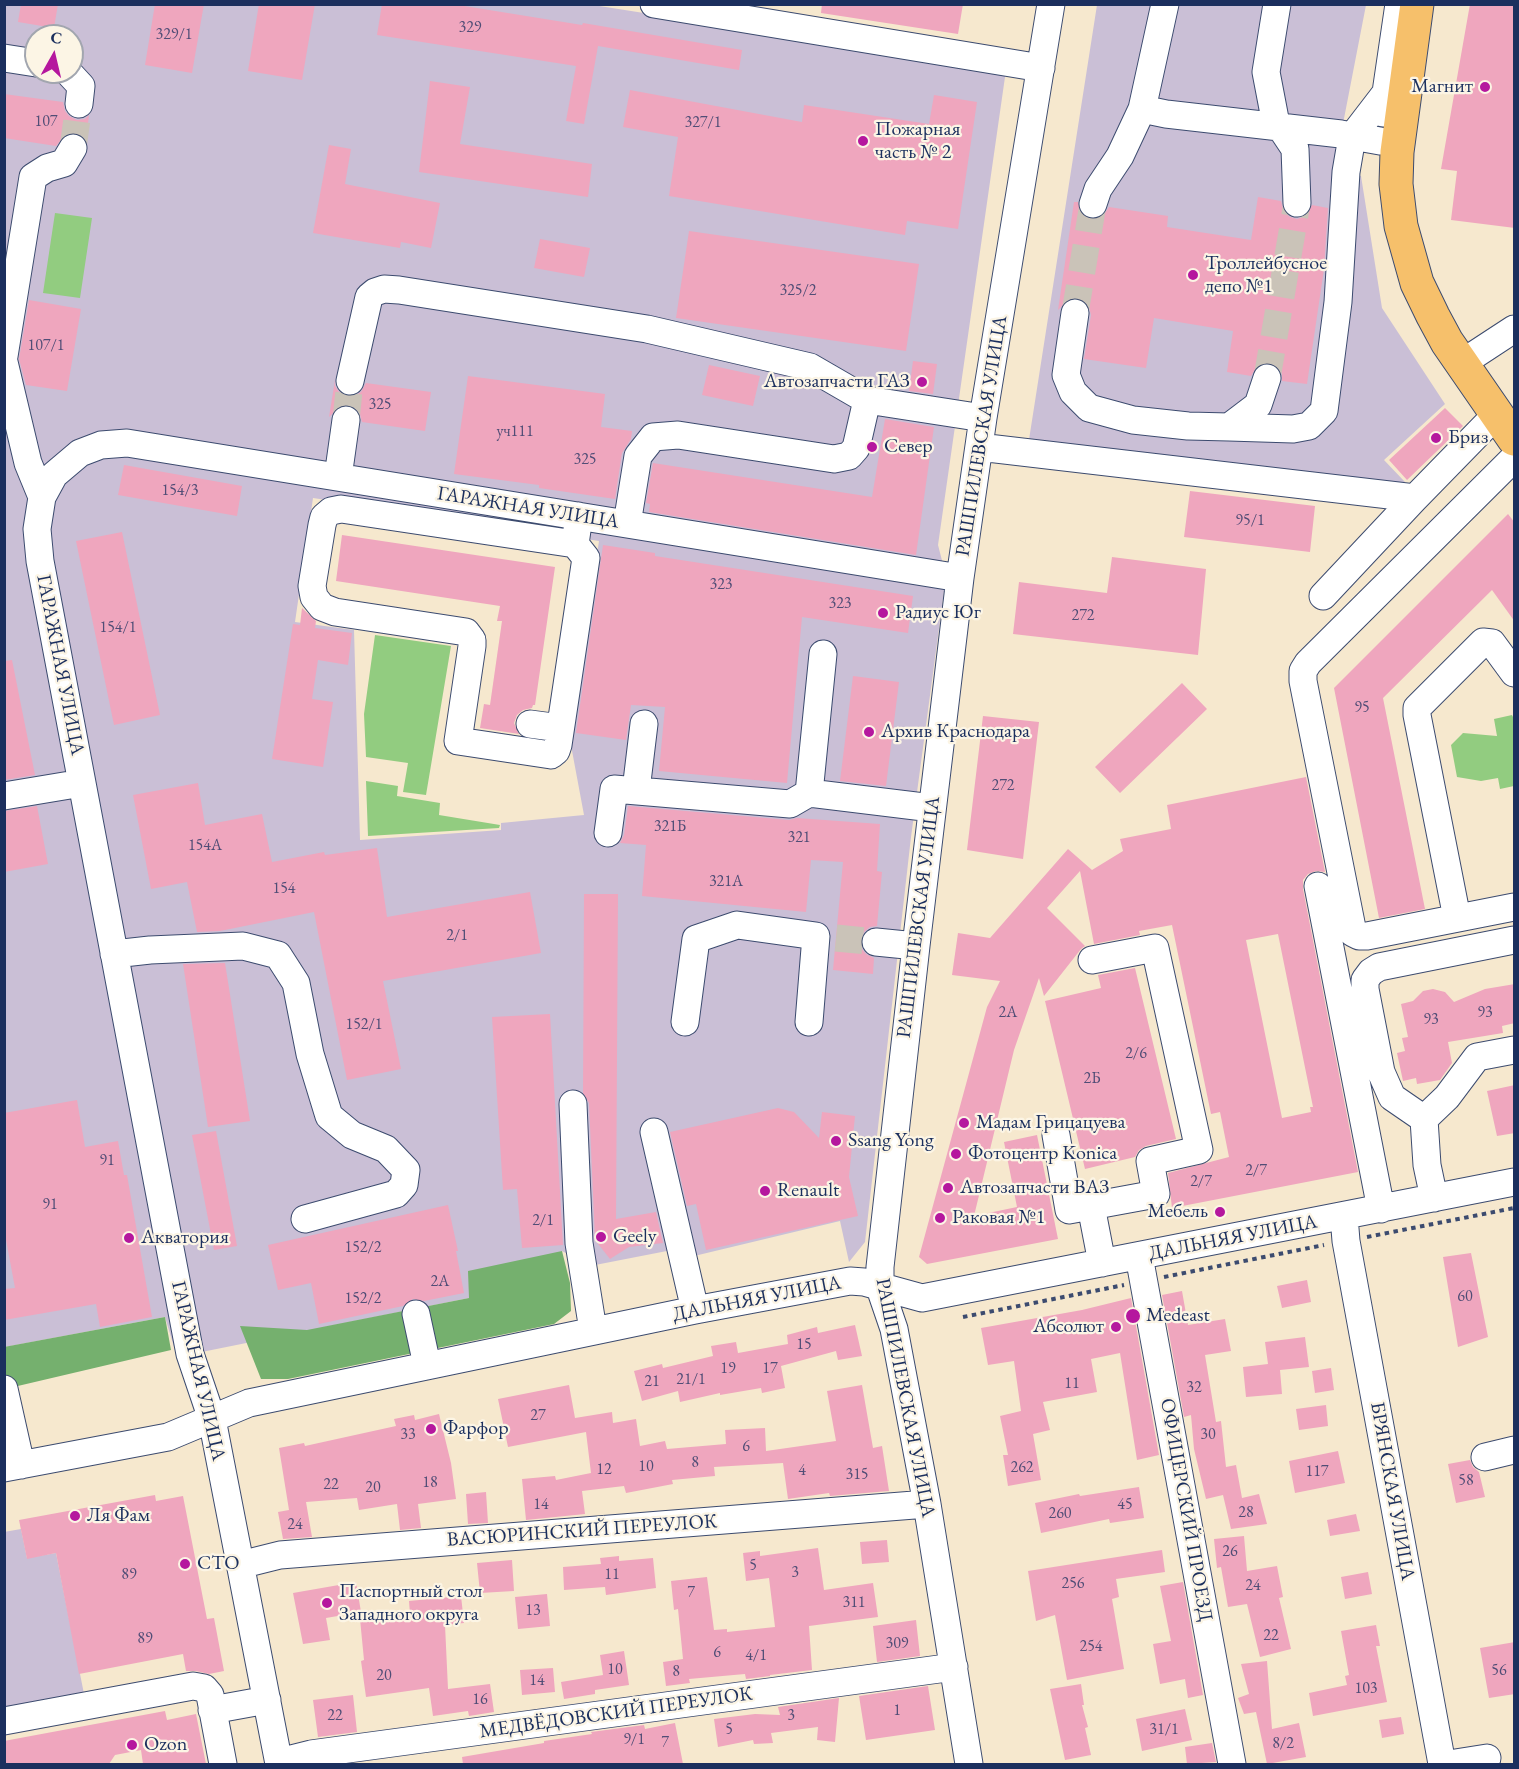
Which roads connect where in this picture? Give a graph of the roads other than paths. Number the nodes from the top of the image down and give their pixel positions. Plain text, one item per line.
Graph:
1 (654, 4) edge
2 (1051, 4) edge
3 (1165, 4) edge
4 (1276, 4) edge
5 (1399, 4) edge
6 (1417, 4) edge
7 (4, 58) edge
8 (24, 61) edge
9 (1041, 68) junction
10 (79, 84) edge
11 (1385, 94) junction
12 (79, 104) tunnel mouth
13 (1142, 109) junction
14 (1281, 127) junction
15 (1352, 137) junction
16 (1380, 141) junction
17 (73, 148) tunnel mouth
18 (1297, 203) tunnel mouth
19 (1093, 204) tunnel mouth
20 (1401, 226) junction
21 (1075, 313) tunnel mouth
22 (1515, 329) edge
23 (4, 356) edge
24 (4, 362) edge
25 (1462, 363) junction
26 (1267, 378) tunnel mouth
27 (350, 381) tunnel mouth
28 (867, 400) junction
29 (983, 418) junction
30 (346, 420) tunnel mouth
31 (1506, 426) edge
32 (1229, 427) junction
33 (979, 447) junction
34 (1515, 458) edge
35 (338, 477) junction
36 (392, 486) junction
37 (42, 497) junction
38 (1415, 498) junction
39 (387, 516) junction
40 (579, 516) junction
41 (627, 524) junction
42 (575, 544) junction
43 (960, 578) junction
44 (1323, 596) dead end
45 (823, 654) dead end
46 (1515, 673) edge
47 (530, 724) dead end
48 (644, 724) dead end
49 (560, 728) junction
50 (82, 783) junction
51 (636, 790) junction
52 (809, 793) junction
53 (4, 796) edge
54 (932, 808) junction
55 (608, 833) dead end
56 (1318, 886) dead end
57 (1515, 907) edge
58 (1457, 918) junction
59 (1515, 939) edge
60 (876, 942) tunnel mouth
61 (916, 946) junction
62 (114, 954) junction
63 (1092, 960) dead end
64 (685, 1022) dead end
65 (809, 1022) dead end
66 (1515, 1050) edge
67 (573, 1104) dead end
68 (654, 1132) dead end
69 (1056, 1136) dead end
70 (1434, 1137) junction
71 (1515, 1182) edge
72 (1443, 1196) junction
73 (1090, 1206) junction
74 (1382, 1209) junction
75 (305, 1219) dead end
76 (1345, 1229) junction
77 (1102, 1263) junction
78 (1142, 1268) junction
79 (880, 1288) junction
80 (696, 1310) junction
81 (416, 1314) dead end
82 (593, 1330) junction
83 (427, 1365) junction
84 (4, 1389) edge
85 (212, 1419) junction
86 (1515, 1450) edge
87 (1485, 1457) dead end
88 (13, 1466) edge
89 (927, 1504) junction
90 (240, 1565) junction
91 (954, 1667) junction
92 (267, 1700) junction
93 (212, 1710) junction
94 (4, 1721) edge
95 (1487, 1758) dead end
96 (279, 1763) edge
97 (223, 1764) edge
98 (969, 1764) edge
99 (1232, 1764) edge
100 (1442, 1764) edge
101 (1449, 1764) edge

1 - 9 street
2 - 9 street, РАШПИЛЕВСКАЯ УЛИЦА
3 - 13 street
4 - 14 street
5 - 11 street
6 - 20 main road
7 - 8 street
9 - 29 street, РАШПИЛЕВСКАЯ УЛИЦА
10 - 12 street
11 - 15 street
11 - 16 street
13 - 14 street
13 - 19 street
14 - 15 street
14 - 18 street
15 - 16 street
15 - 32 street
16 - 20 street
17 - 23 street
20 - 25 main road
21 - 32 street
22 - 25 street
24 - 37 street
25 - 31 main road
26 - 32 street
27 - 28 street
28 - 29 street
28 - 41 street
29 - 33 street, РАШПИЛЕВСКАЯ УЛИЦА
30 - 35 street
31 - 38 street
33 - 38 street
33 - 43 street, РАШПИЛЕВСКАЯ УЛИЦА
34 - 58 street
35 - 36 street, ГАРАЖНАЯ УЛИЦА
35 - 37 street, ГАРАЖНАЯ УЛИЦА
36 - 39 street
36 - 40 street, ГАРАЖНАЯ УЛИЦА
37 - 50 street, ГАРАЖНАЯ УЛИЦА
38 - 44 street
39 - 42 street
39 - 49 street
40 - 41 street, ГАРАЖНАЯ УЛИЦА
40 - 42 street
41 - 43 street, ГАРАЖНАЯ УЛИЦА
42 - 49 street
43 - 54 street, РАШПИЛЕВСКАЯ УЛИЦА
45 - 52 street
46 - 58 street
47 - 49 street
48 - 51 street
50 - 53 street
50 - 62 street, ГАРАЖНАЯ УЛИЦА
51 - 52 street
51 - 55 street
52 - 54 street
54 - 61 street, РАШПИЛЕВСКАЯ УЛИЦА
56 - 74 street
57 - 58 street
59 - 70 street
60 - 61 street
61 - 79 street, РАШПИЛЕВСКАЯ УЛИЦА
62 - 75 street
62 - 85 street, ГАРАЖНАЯ УЛИЦА
63 - 73 street
64 - 65 street
66 - 70 street
67 - 82 street
68 - 80 street
69 - 73 street
70 - 72 street
71 - 72 street, ДАЛЬНЯЯ УЛИЦА
72 - 74 street, ДАЛЬНЯЯ УЛИЦА
73 - 77 street
74 - 76 street, ДАЛЬНЯЯ УЛИЦА
76 - 78 street, ДАЛЬНЯЯ УЛИЦА
76 - 100 street, БРЯНСКАЯ УЛИЦА
77 - 78 street, ДАЛЬНЯЯ УЛИЦА
77 - 79 street, ДАЛЬНЯЯ УЛИЦА
78 - 99 street, ОФИЦЕРСКИЙ ПРОЕЗД
79 - 80 street, ДАЛЬНЯЯ УЛИЦА
79 - 89 street, РАШПИЛЕВСКАЯ УЛИЦА
80 - 82 street, ДАЛЬНЯЯ УЛИЦА
81 - 83 street
82 - 83 street, ДАЛЬНЯЯ УЛИЦА
83 - 85 street, ДАЛЬНЯЯ УЛИЦА
84 - 88 street
85 - 88 street, ДАЛЬНЯЯ УЛИЦА
85 - 90 street, ГАРАЖНАЯ УЛИЦА
86 - 87 street
89 - 90 street, ВАСЮРИНСКИЙ ПЕРЕУЛОК
89 - 91 street, РАШПИЛЕВСКАЯ УЛИЦА
90 - 92 street, ГАРАЖНАЯ УЛИЦА
91 - 96 street, МЕДВЁДОВСКИЙ ПЕРЕУЛОК
91 - 98 street, РАШПИЛЕВСКАЯ УЛИЦА
92 - 93 street
92 - 96 street, ГАРАЖНАЯ УЛИЦА
93 - 94 street
93 - 97 street
95 - 101 street

